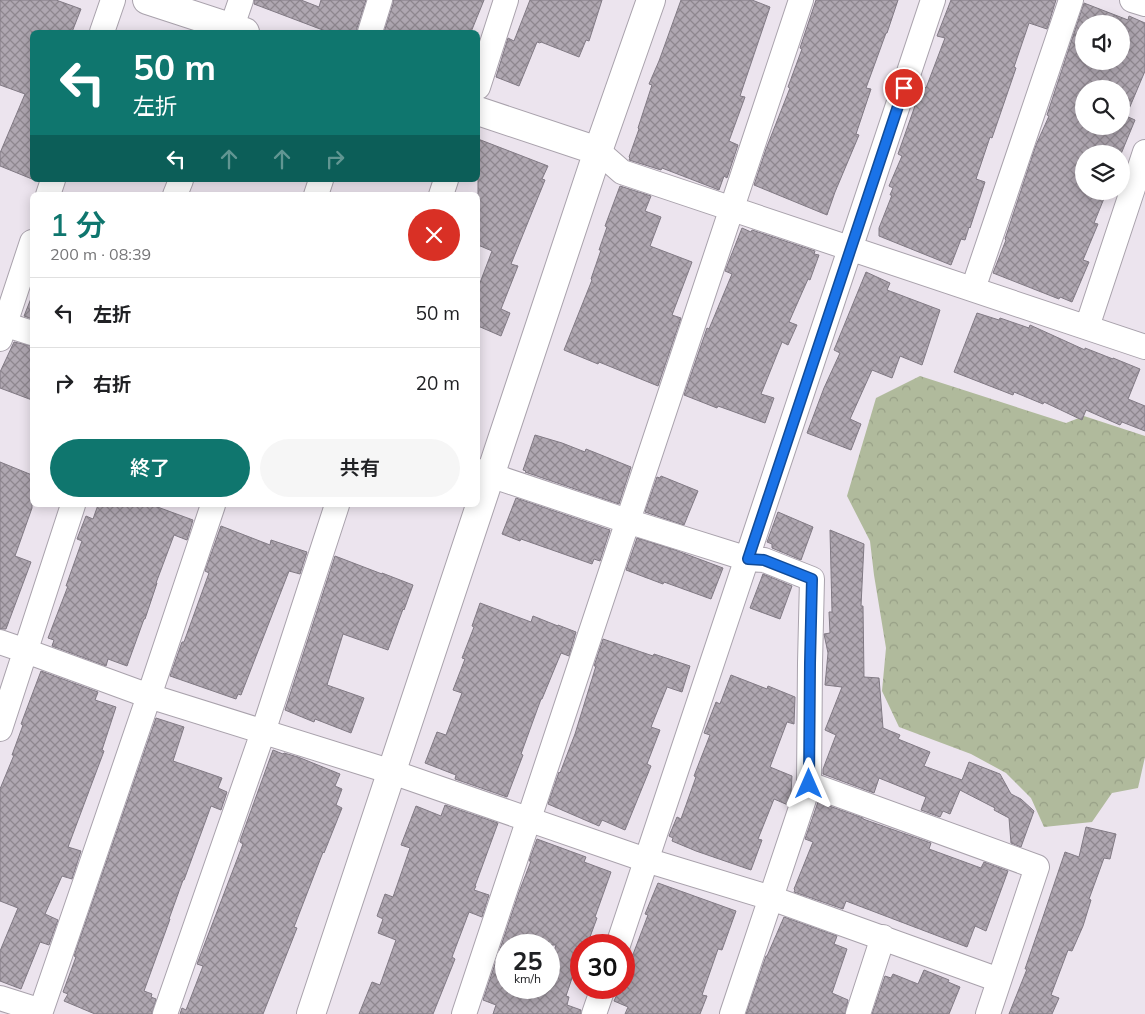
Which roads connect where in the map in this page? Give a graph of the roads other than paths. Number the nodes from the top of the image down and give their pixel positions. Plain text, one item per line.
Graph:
1 (113, 0) edge
2 (147, 0) edge
3 (241, 0) edge
4 (380, 0) edge
5 (506, 0) edge
6 (651, 0) edge
7 (802, 0) edge
8 (933, 0) edge
9 (1072, 0) edge
10 (1132, 0) edge
11 (1145, 4) edge
12 (103, 30) edge
13 (233, 30) edge
14 (236, 30) edge
15 (371, 30) edge
16 (480, 81) edge
17 (480, 112) edge
18 (598, 151) junction
19 (1145, 152) edge
20 (732, 208) junction
21 (30, 248) edge
22 (850, 248) junction
23 (973, 289) junction
24 (1087, 327) junction
25 (2, 329) edge
26 (30, 333) edge
27 (1145, 347) edge
28 (484, 473) edge
29 (480, 486) edge
30 (72, 507) edge
31 (211, 507) edge
32 (336, 507) edge
33 (474, 507) edge
34 (627, 521) junction
35 (748, 559) junction
36 (0, 642) edge
37 (26, 651) junction
38 (149, 696) junction
39 (0, 729) edge
40 (263, 732) junction
41 (392, 772) junction
42 (809, 784) junction
43 (528, 820) junction
44 (646, 860) junction
45 (770, 898) junction
46 (622, 934) edge
47 (883, 938) junction
48 (999, 980) junction
49 (0, 998) edge
50 (599, 999) edge
51 (45, 1012) edge
52 (165, 1014) edge
53 (311, 1014) edge
54 (464, 1014) edge
55 (594, 1014) edge
56 (732, 1014) edge
57 (858, 1014) edge
58 (988, 1014) edge

1 - 12 street
2 - 13 street
3 - 14 street
4 - 15 street
5 - 16 street
6 - 18 street
7 - 20 street
8 - 22 street
9 - 23 street
10 - 11 street
17 - 18 street
18 - 20 street
18 - 28 street
19 - 24 street
20 - 22 street
20 - 34 street
21 - 25 street
22 - 23 street
22 - 35 street
23 - 24 street
24 - 27 street
25 - 26 street
28 - 29 street
28 - 34 street
30 - 37 street
31 - 38 street
32 - 40 street
33 - 41 street
34 - 35 street
34 - 43 street
35 - 42 street
35 - 44 street
36 - 37 street
37 - 38 street
37 - 39 street
38 - 40 street
38 - 51 street
40 - 41 street
40 - 52 street
41 - 43 street
41 - 53 street
42 - 45 street
42 - 48 street
43 - 44 street
43 - 54 street
44 - 45 street
44 - 46 street
45 - 47 street
45 - 56 street
47 - 48 street
47 - 57 street
48 - 58 street
49 - 51 street
50 - 55 street

